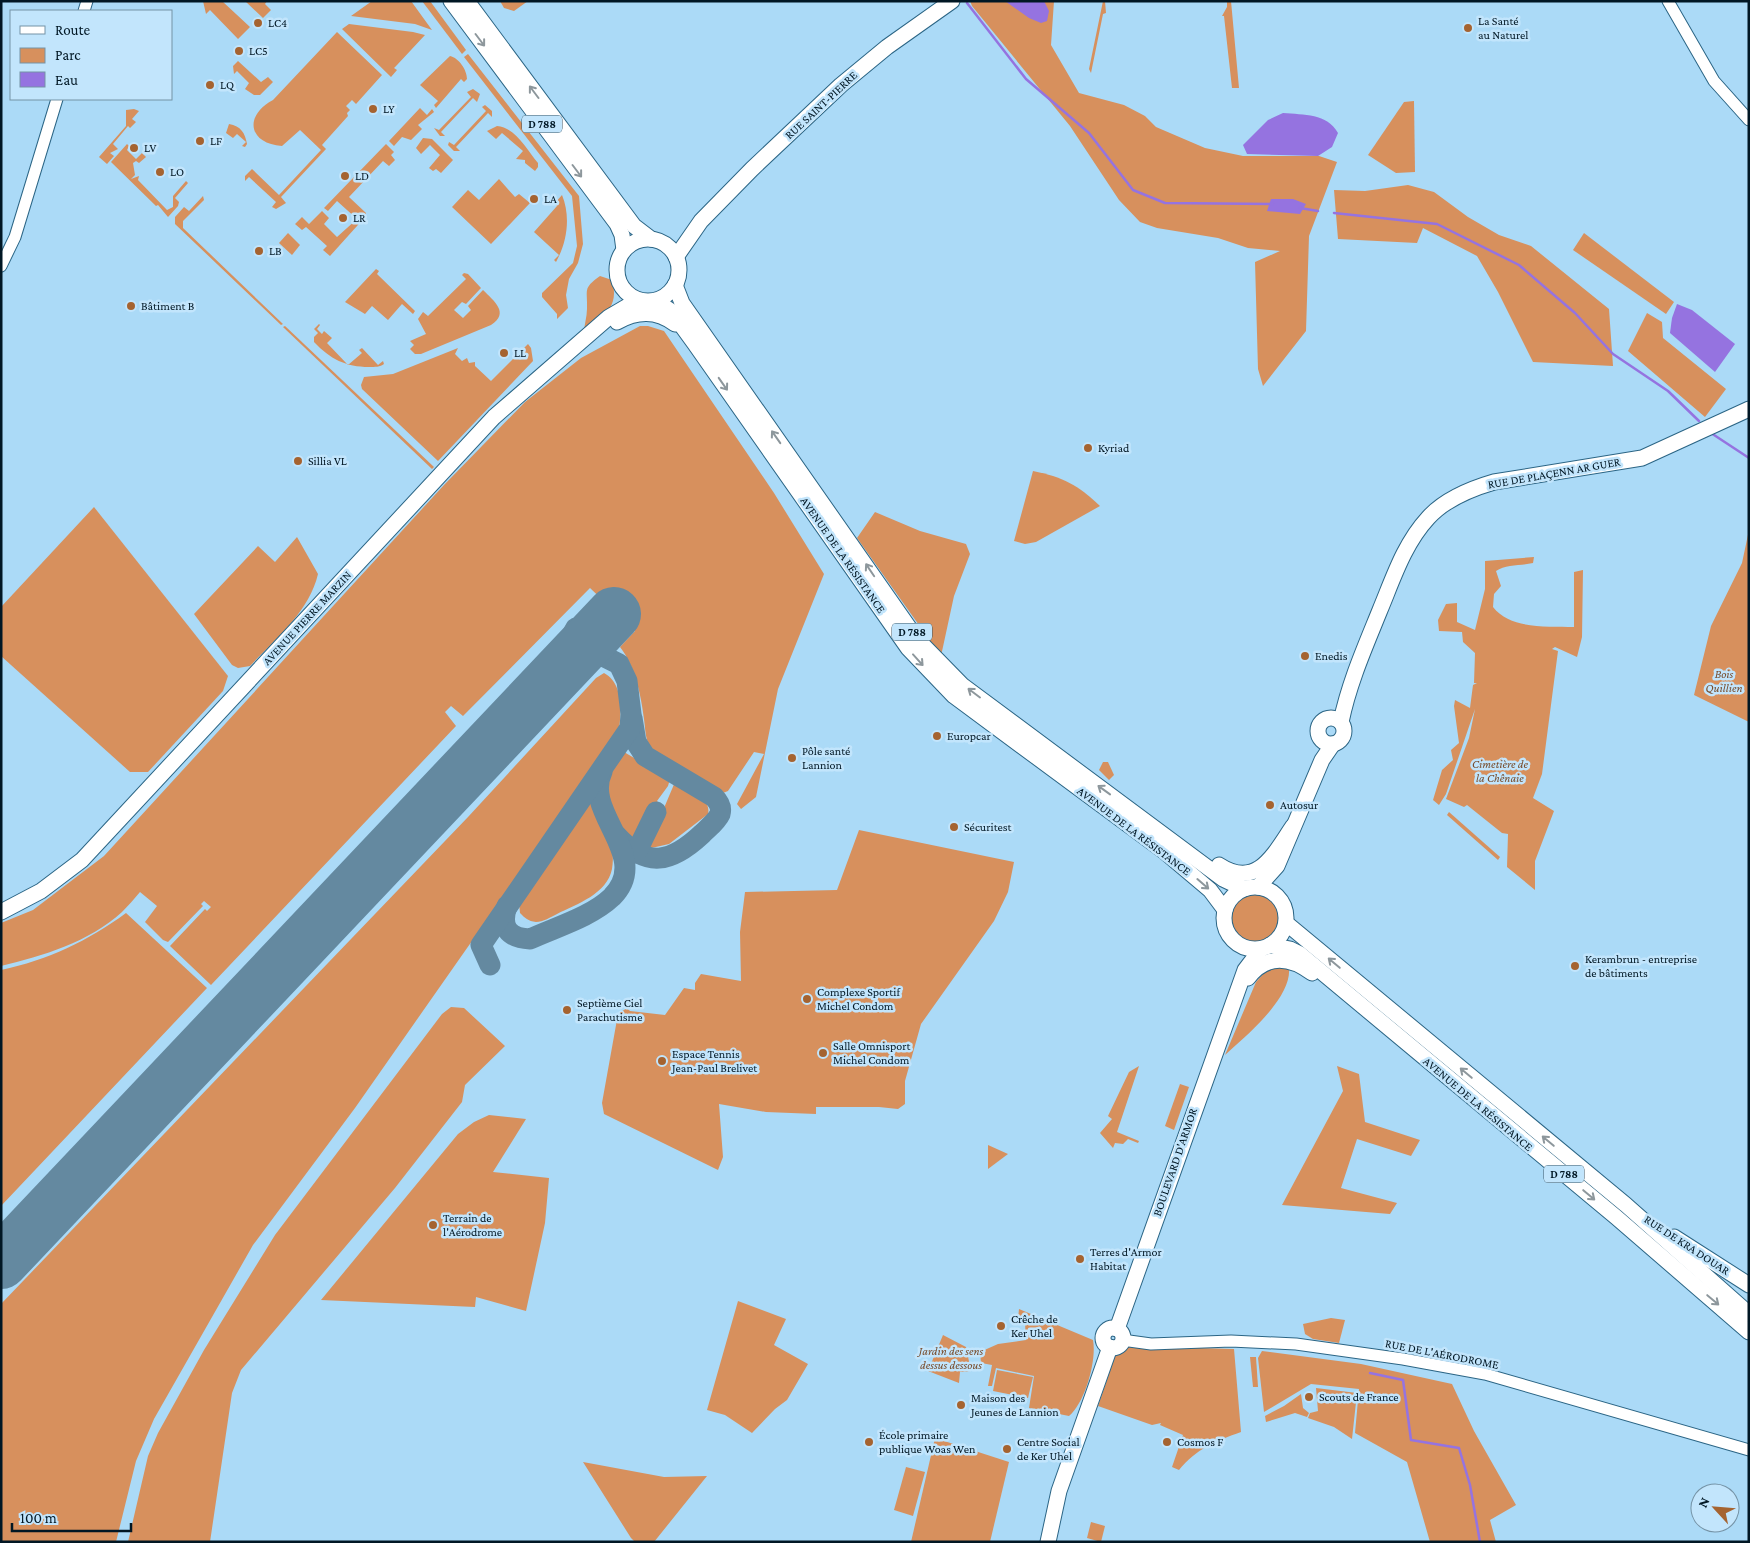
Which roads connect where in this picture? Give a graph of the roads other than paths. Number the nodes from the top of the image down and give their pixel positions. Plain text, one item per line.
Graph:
1 (450, 1) edge
2 (467, 1) edge
3 (952, 1) edge
4 (1668, 1) edge
5 (57, 100) edge
6 (1749, 120) edge
7 (701, 221) junction
8 (655, 240) junction
9 (624, 250) junction
10 (676, 257) junction
11 (1, 266) edge
12 (675, 285) junction
13 (620, 286) junction
14 (638, 300) junction
15 (656, 301) junction
16 (609, 317) junction
17 (580, 342) junction
18 (695, 344) junction
19 (1749, 409) edge
20 (1348, 689) junction
21 (1326, 719) junction
22 (1341, 722) junction
23 (1319, 737) junction
24 (1333, 744) junction
25 (1302, 805) junction
26 (1133, 810) junction
27 (1293, 826) junction
28 (1251, 888) junction
29 (1282, 902) junction
30 (1224, 910) junction
31 (1, 912) edge
32 (1286, 923) junction
33 (1234, 941) junction
34 (1266, 947) junction
35 (1236, 996) junction
36 (1376, 1019) junction
37 (1626, 1206) junction
38 (1749, 1285) edge
39 (1749, 1314) edge
40 (1749, 1332) edge
41 (1116, 1339) junction
42 (1749, 1450) edge
43 (1048, 1542) edge

1 -> 9 main road, D 788
8 -> 2 main road, D 788
3 - 7 main road, RUE SAINT-PIERRE
4 - 6 street
5 - 11 street
7 - 8 main road, RUE SAINT-PIERRE
7 - 10 main road, RUE SAINT-PIERRE
8 - 9 main road
8 - 10 main road
9 - 13 main road
10 - 12 main road
12 - 15 main road
26 -> 12 main road, AVENUE DE LA RÉSISTANCE / D 788
13 - 14 main road
13 - 16 main road, AVENUE PIERRE MARZIN
14 - 15 main road
14 - 16 main road, AVENUE PIERRE MARZIN
15 - 18 main road, AVENUE DE LA RÉSISTANCE / D 788
16 - 17 main road, AVENUE PIERRE MARZIN
17 - 18 main road
17 - 31 main road, AVENUE PIERRE MARZIN
18 -> 30 main road, AVENUE DE LA RÉSISTANCE / D 788
19 - 20 main road, RUE DE PLAÇENN AR GUER
20 - 21 main road, RUE DE PLAÇENN AR GUER
20 - 22 main road, RUE DE PLAÇENN AR GUER
21 - 22 main road
21 - 23 main road
22 - 24 main road
23 - 24 main road
23 - 25 main road
24 - 25 main road
25 - 27 main road
26 - 27 main road
26 - 28 main road, AVENUE DE LA RÉSISTANCE / D 788
27 - 28 main road
27 - 29 main road
28 - 29 main road
28 - 30 main road
29 - 32 main road
30 - 33 main road
32 - 34 main road
37 -> 32 main road, AVENUE DE LA RÉSISTANCE / D 788
33 - 34 main road
33 - 35 main road, BOULEVARD D'ARMOR
34 - 35 main road, BOULEVARD D'ARMOR
34 - 36 main road, AVENUE DE LA RÉSISTANCE / D 788
35 - 36 main road
35 - 41 main road, BOULEVARD D'ARMOR
36 -> 40 main road, AVENUE DE LA RÉSISTANCE / D 788
37 - 38 main road, RUE DE KRA DOUAR
37 - 39 main road, AVENUE DE LA RÉSISTANCE / D 788
41 - 42 street, RUE DE L'AÉRODROME
41 - 43 main road, BOULEVARD D'ARMOR

